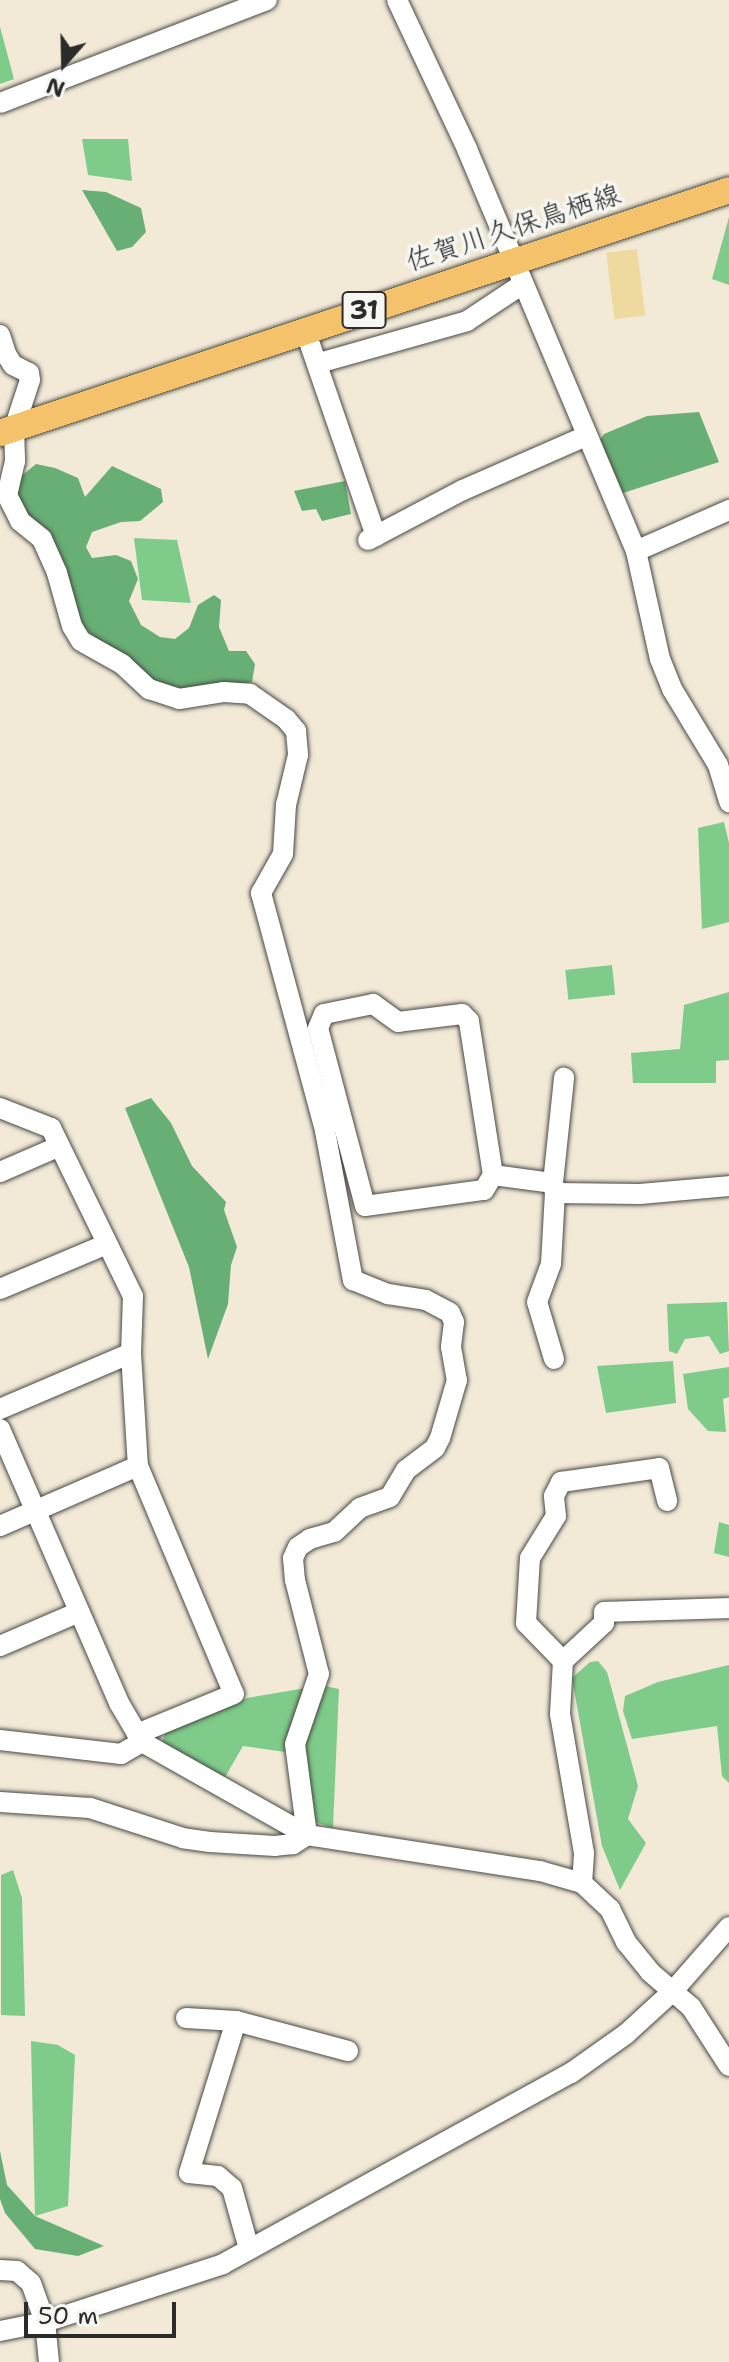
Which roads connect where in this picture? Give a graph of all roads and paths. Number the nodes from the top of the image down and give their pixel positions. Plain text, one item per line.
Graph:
1 (267, 0) edge
2 (397, 0) edge
3 (0, 103) edge
4 (729, 190) edge
5 (519, 272) junction
6 (305, 330) junction
7 (0, 335) edge
8 (319, 363) junction
9 (7, 431) edge
10 (586, 436) junction
11 (729, 510) edge
12 (636, 551) junction
13 (729, 802) edge
14 (564, 1078) dead end
15 (0, 1108) edge
16 (60, 1146) junction
17 (0, 1172) edge
18 (493, 1175) junction
19 (729, 1186) edge
20 (554, 1188) junction
21 (107, 1244) junction
22 (0, 1289) edge
23 (131, 1353) junction
24 (554, 1359) dead end
25 (0, 1409) edge
26 (0, 1429) edge
27 (138, 1466) junction
28 (667, 1501) dead end
29 (35, 1510) junction
30 (0, 1526) edge
31 (729, 1608) edge
32 (79, 1612) junction
33 (0, 1646) edge
34 (563, 1661) junction
35 (140, 1738) junction
36 (0, 1740) edge
37 (0, 1802) edge
38 (307, 1835) junction
39 (582, 1883) junction
40 (729, 1927) edge
41 (673, 1991) junction
42 (186, 2018) dead end
43 (236, 2021) junction
44 (348, 2051) dead end
45 (729, 2066) edge
46 (249, 2249) junction
47 (0, 2270) edge
48 (45, 2322) junction
49 (0, 2331) edge
50 (49, 2362) edge

1 - 3 street
2 - 5 street
4 - 5 main road, 佐賀川久保鳥栖線 / 31
5 - 6 main road, 佐賀川久保鳥栖線 / 31
5 - 8 street
5 - 10 street
6 - 8 street
6 - 9 main road, 佐賀川久保鳥栖線 / 31
7 - 9 street
8 - 10 street
9 - 38 street
10 - 12 street
11 - 12 street
12 - 13 street
14 - 20 street
15 - 16 street
16 - 17 street
16 - 21 street
18 - 18 street
18 - 20 street
19 - 20 street
20 - 24 street
21 - 22 street
21 - 23 street
23 - 25 street
23 - 27 street
26 - 29 street
27 - 29 street
27 - 35 street
28 - 34 street
29 - 30 street
29 - 32 street
31 - 34 street
32 - 33 street
32 - 35 street
34 - 39 street
35 - 36 street
35 - 38 street
37 - 38 street
38 - 39 street
39 - 41 street
40 - 41 street
41 - 45 street
41 - 46 street
42 - 43 street
43 - 44 street
43 - 46 street
46 - 48 street
47 - 48 street
48 - 49 street
48 - 50 street

